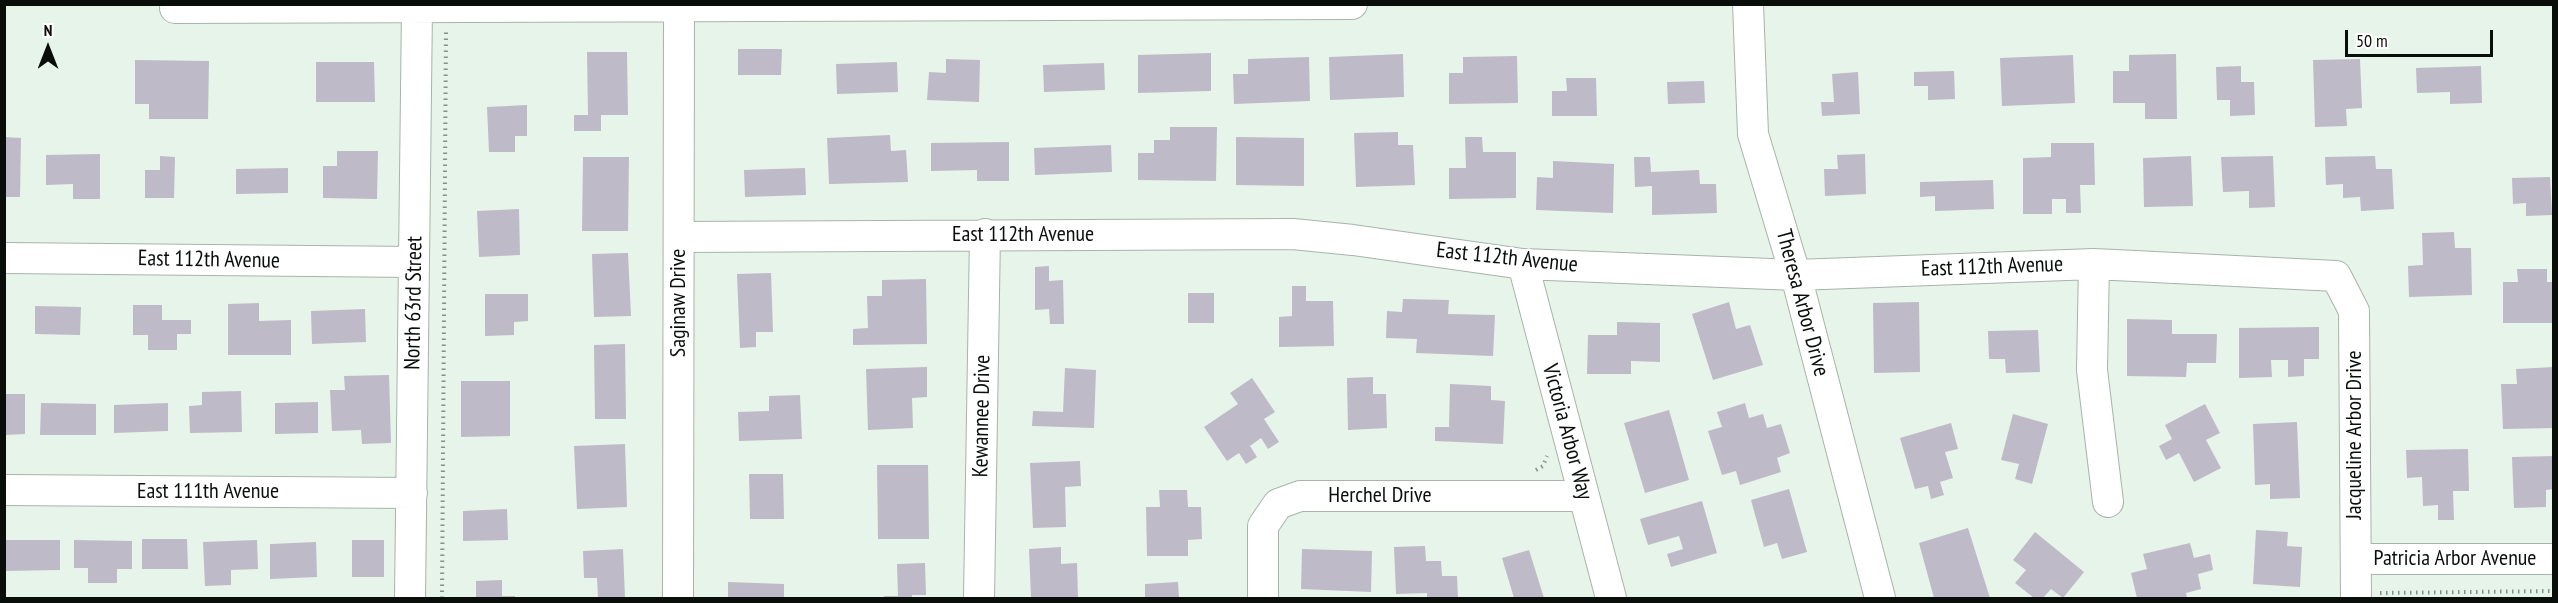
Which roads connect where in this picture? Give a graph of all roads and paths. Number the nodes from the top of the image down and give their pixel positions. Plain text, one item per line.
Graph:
1 (1352, 4) edge
2 (1748, 4) edge
3 (221, 6) edge
4 (679, 7) junction
5 (175, 8) dead end
6 (430, 8) junction
7 (985, 234) junction
8 (679, 237) junction
9 (4, 258) edge
10 (414, 262) junction
11 (1523, 264) junction
12 (2094, 264) junction
13 (1796, 274) junction
14 (2336, 276) joint
15 (1548, 454) dead end
16 (1531, 474) dead end
17 (4, 490) edge
18 (412, 493) junction
19 (1583, 496) junction
20 (2108, 502) dead end
21 (2356, 559) junction
22 (2553, 559) edge
23 (2553, 591) edge
24 (410, 598) edge
25 (442, 598) edge
26 (678, 598) edge
27 (979, 598) edge
28 (1263, 598) edge
29 (1611, 598) edge
30 (1880, 598) edge
31 (2356, 598) edge
32 (2380, 598) edge

1 - 4 street
2 - 13 street, Theresa Arbor Drive
3 - 5 street
3 - 6 street
4 - 6 street
4 - 8 street, Saginaw Drive
6 - 10 street, North 63rd Street
6 - 25 path
7 - 8 street, East 112th Avenue
7 - 11 street, East 112th Avenue
7 - 27 street, Kewannee Drive
8 - 26 street, Saginaw Drive
9 - 10 street, East 112th Avenue
10 - 18 street, North 63rd Street
11 - 13 street, East 112th Avenue
11 - 19 street, Victoria Arbor Way
12 - 13 street, East 112th Avenue
12 - 14 street, East 112th Avenue
12 - 20 street
13 - 30 street, Theresa Arbor Drive
14 - 21 street, Jacqueline Arbor Drive
15 - 16 path
17 - 18 street, East 111th Avenue
18 - 24 street, North 63rd Street
19 - 28 street, Herchel Drive
19 - 29 street, Victoria Arbor Way
21 - 22 street, Patricia Arbor Avenue
21 - 31 street, Jacqueline Arbor Drive
23 - 32 path

